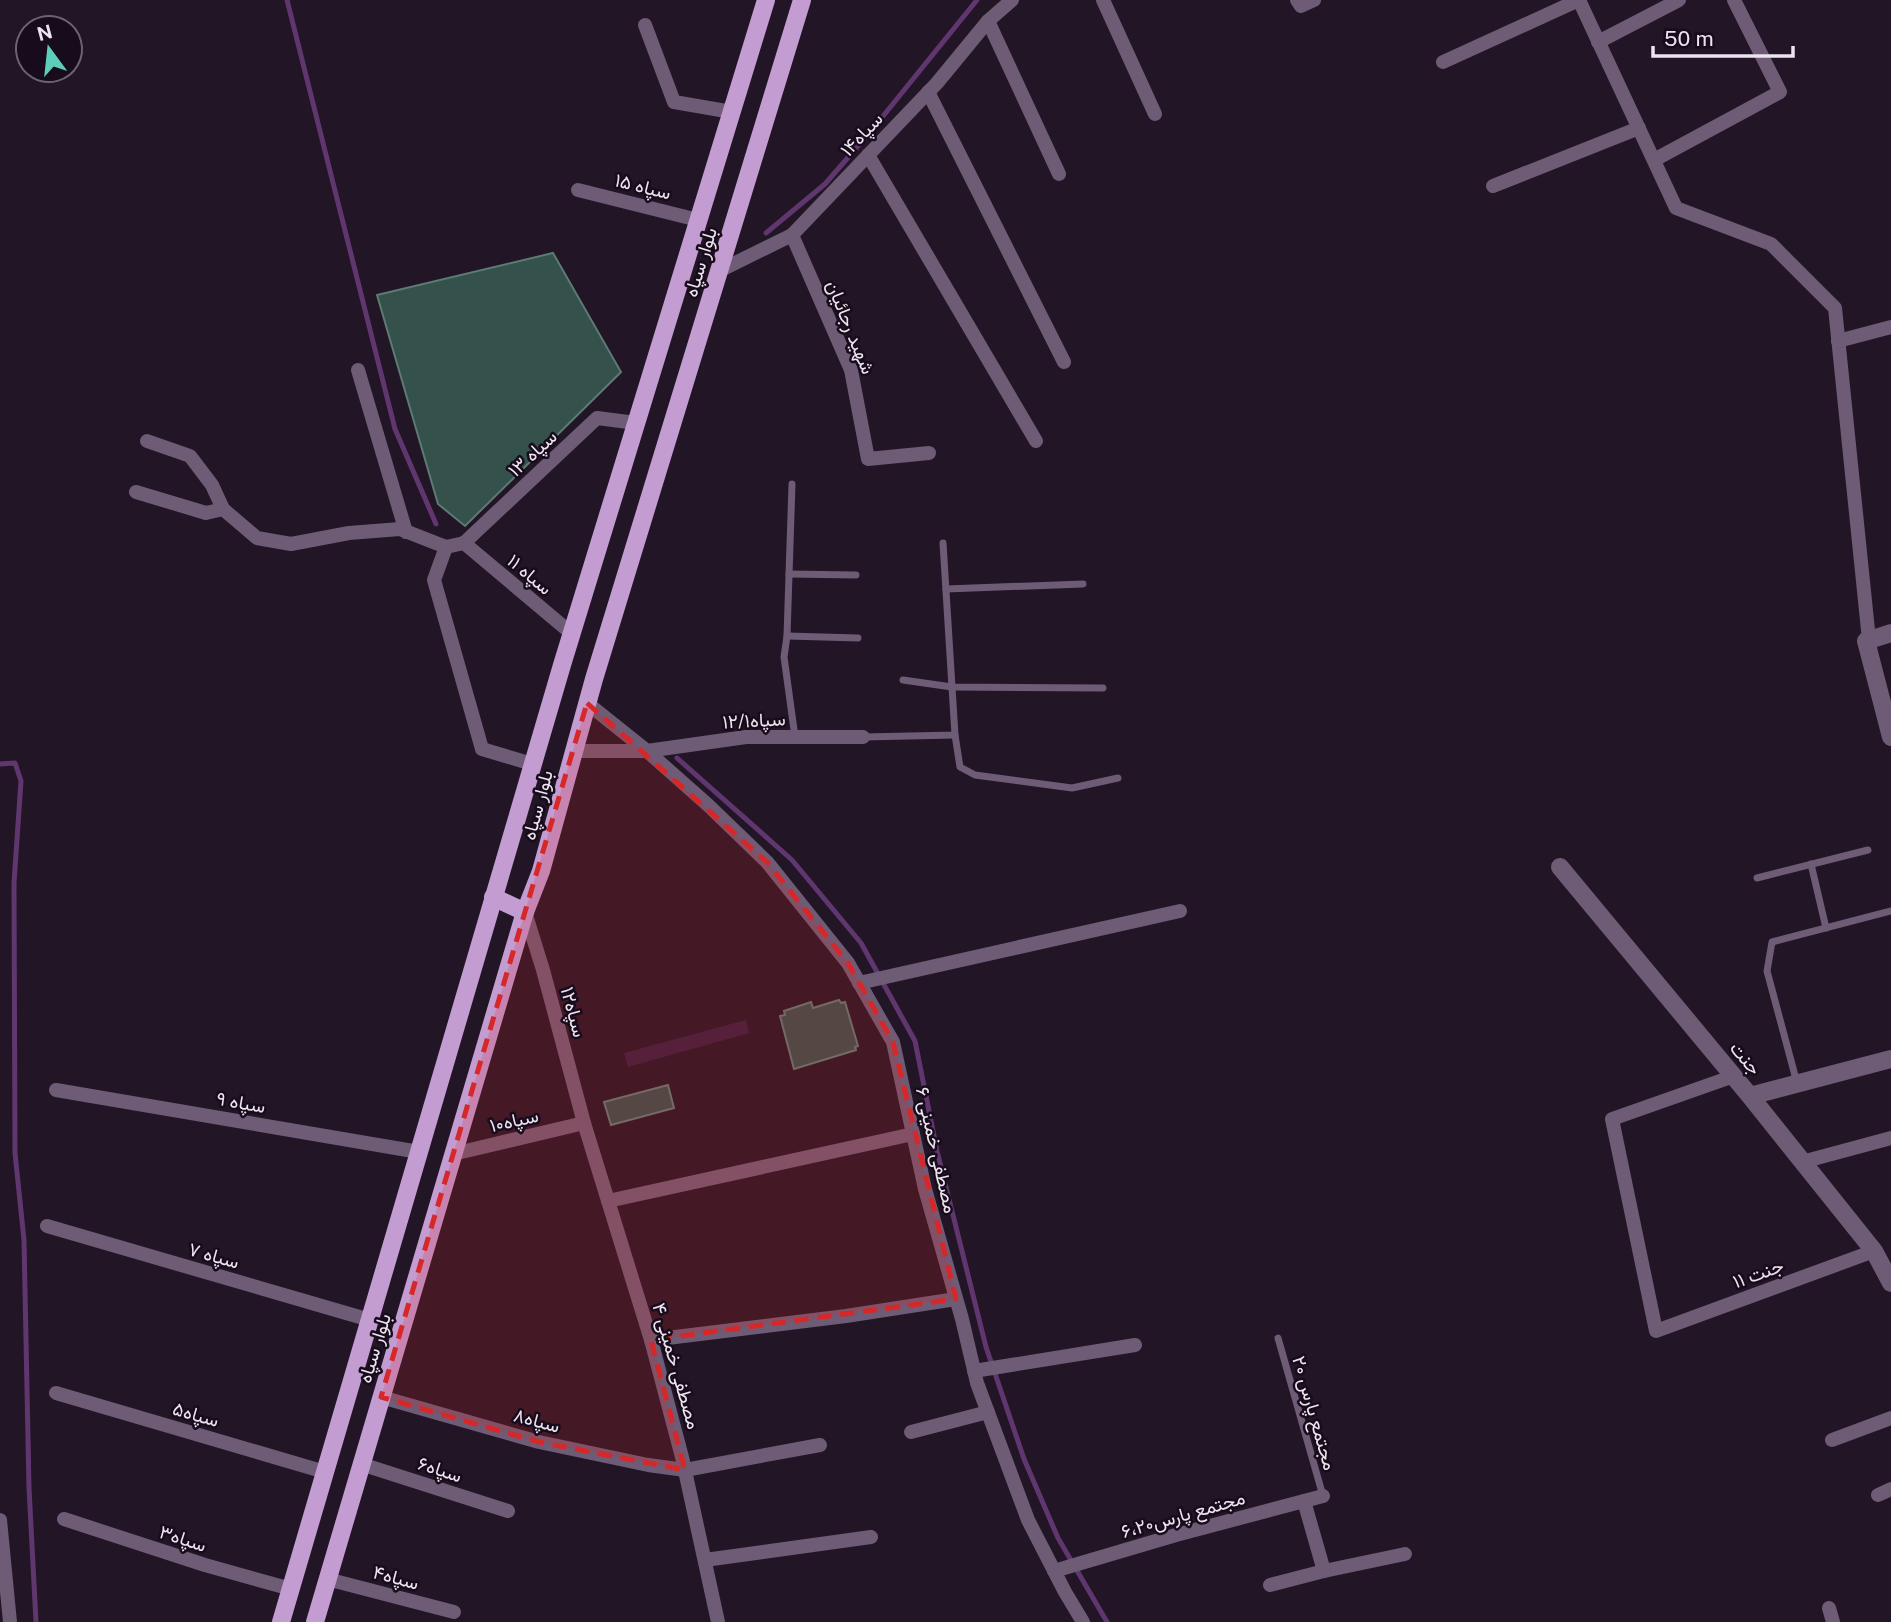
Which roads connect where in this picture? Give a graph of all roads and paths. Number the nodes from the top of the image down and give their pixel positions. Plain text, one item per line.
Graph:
1 (766, 0) edge
2 (802, 0) edge
3 (1012, 0) edge
4 (1103, 0) edge
5 (1297, 0) edge
6 (1314, 0) edge
7 (1579, 0) edge
8 (1679, 0) edge
9 (1734, 0) edge
10 (988, 21) junction
11 (645, 25) dead end
12 (1598, 42) junction
13 (1443, 62) dead end
14 (928, 92) junction
15 (732, 112) junction
16 (1155, 114) dead end
17 (1639, 128) junction
18 (868, 155) junction
19 (1654, 160) junction
20 (1059, 174) dead end
21 (1493, 186) dead end
22 (578, 190) dead end
23 (698, 220) junction
24 (792, 235) junction
25 (719, 271) junction
26 (1891, 327) edge
27 (1838, 341) junction
28 (1064, 362) dead end
29 (358, 370) dead end
30 (636, 423) junction
31 (147, 441) dead end
32 (1036, 441) dead end
33 (929, 453) dead end
34 (792, 484) dead end
35 (136, 492) dead end
36 (223, 509) junction
37 (406, 532) junction
38 (943, 542) dead end
39 (464, 543) junction
40 (446, 547) junction
41 (789, 574) junction
42 (856, 575) dead end
43 (1083, 584) dead end
44 (946, 589) junction
45 (571, 633) junction
46 (1891, 633) edge
47 (787, 636) junction
48 (858, 638) dead end
49 (1869, 640) junction
50 (902, 680) dead end
51 (952, 687) junction
52 (1103, 688) dead end
53 (587, 703) junction
54 (955, 735) junction
55 (795, 737) junction
56 (863, 737) joint
57 (1891, 737) edge
58 (574, 751) junction
59 (647, 751) junction
60 (532, 764) junction
61 (1118, 778) dead end
62 (1868, 849) dead end
63 (1811, 864) junction
64 (1560, 867) dead end
65 (1757, 878) dead end
66 (493, 897) junction
67 (1180, 911) dead end
68 (1891, 911) edge
69 (525, 912) junction
70 (1826, 928) junction
71 (859, 984) junction
72 (1891, 1059) edge
73 (1734, 1076) junction
74 (1798, 1084) junction
75 (56, 1090) dead end
76 (1751, 1096) junction
77 (584, 1123) junction
78 (913, 1134) junction
79 (1891, 1138) edge
80 (419, 1152) junction
81 (453, 1154) junction
82 (1802, 1162) junction
83 (608, 1201) junction
84 (47, 1226) dead end
85 (1874, 1251) junction
86 (1891, 1283) edge
87 (956, 1299) junction
88 (370, 1320) junction
89 (1278, 1338) dead end
90 (651, 1340) junction
91 (1135, 1345) dead end
92 (974, 1371) junction
93 (56, 1393) dead end
94 (381, 1397) junction
95 (988, 1412) junction
96 (1891, 1418) edge
97 (911, 1432) dead end
98 (1832, 1440) dead end
99 (820, 1445) dead end
100 (361, 1464) junction
101 (685, 1470) junction
102 (325, 1472) junction
103 (1323, 1496) joint
104 (1304, 1501) junction
105 (508, 1511) dead end
106 (64, 1519) dead end
107 (0, 1520) edge
108 (871, 1537) dead end
109 (1405, 1554) dead end
110 (705, 1560) junction
111 (1054, 1571) junction
112 (1324, 1571) junction
113 (327, 1579) junction
114 (1270, 1584) dead end
115 (291, 1589) junction
116 (454, 1612) dead end
117 (10, 1622) edge
118 (281, 1622) edge
119 (314, 1622) edge
120 (718, 1622) edge
121 (1083, 1622) edge

1 - 15 main road, بلوار سپاه
2 - 25 main road, بلوار سپاه
3 - 10 street, سپاه۱۴
4 - 16 street
5 - 6 street
7 - 12 street
7 - 13 street
8 - 12 street
9 - 19 street
10 - 14 street, سپاه۱۴
10 - 20 street
11 - 15 street
12 - 17 street
14 - 18 street, سپاه۱۴
14 - 28 street
15 - 23 main road, بلوار سپاه
17 - 19 street
17 - 21 street
18 - 24 street, سپاه۱۴
18 - 32 street
19 - 27 street
22 - 23 street, سپاه ۱۵
23 - 30 main road, بلوار سپاه
24 - 25 street, سپاه۱۴
24 - 33 street, شهید رجائیان
25 - 53 main road, بلوار سپاه
26 - 27 street
27 - 49 street
29 - 37 street
30 - 39 street, سپاه ۱۳
30 - 45 main road, بلوار سپاه
31 - 36 street
34 - 41 lane
35 - 36 street
36 - 37 street
37 - 40 street
38 - 44 lane
39 - 40 street
39 - 45 street, سپاه ۱۱
40 - 60 street
41 - 42 lane
41 - 47 lane
43 - 44 lane
44 - 51 lane
45 - 60 main road, بلوار سپاه
46 - 49 street
47 - 48 lane
47 - 55 lane
49 - 57 street
50 - 51 lane
51 - 52 lane
51 - 54 lane
53 - 58 main road, بلوار سپاه
53 - 59 street
54 - 56 lane
54 - 61 lane
55 - 56 street, سپاه۱۲/۱
55 - 59 street, سپاه۱۲/۱
58 - 59 street, سپاه۱۲/۱
58 - 69 main road, بلوار سپاه
59 - 71 street, مصطفی خمینی ۶
60 - 66 main road, بلوار سپاه
62 - 63 lane
63 - 65 lane
63 - 70 lane
64 - 73 street, جنت
66 - 69 main road
66 - 80 main road, بلوار سپاه
67 - 71 street
68 - 70 lane
69 - 77 street, سپاه۱۲
69 - 81 main road, بلوار سپاه
70 - 74 lane
71 - 78 street, مصطفی خمینی ۶
72 - 74 street
73 - 76 street, جنت
73 - 85 street, جنت ۱۱
74 - 76 street
75 - 80 street, سپاه ۹
76 - 82 street, جنت
77 - 81 street, سپاه۱۰
77 - 83 street, مصطفی خمینی ۴
78 - 83 street
78 - 87 street, مصطفی خمینی ۶
79 - 82 street
80 - 88 main road, بلوار سپاه
81 - 94 main road, بلوار سپاه
82 - 85 street, جنت
83 - 90 street, مصطفی خمینی ۴
84 - 88 street, سپاه ۷
85 - 86 street, جنت
87 - 90 street
87 - 92 street, مصطفی خمینی ۶
88 - 102 main road, بلوار سپاه
89 - 103 lane, مجتمع پارس ۲۰
90 - 101 street, مصطفی خمینی ۴
91 - 92 street
92 - 95 street, مصطفی خمینی ۶
93 - 102 street, سپاه۵
94 - 100 main road, بلوار سپاه
94 - 101 street, سپاه۸
95 - 97 street
95 - 111 street, مصطفی خمینی ۶
96 - 98 street
99 - 101 street, سپاه۸
100 - 105 street, سپاه۶
100 - 113 main road, بلوار سپاه
101 - 110 street, مصطفی خمینی ۴
102 - 115 main road, بلوار سپاه
103 - 104 street, ۶،مجتمع پارس۲۰
104 - 111 street, ۶،مجتمع پارس۲۰
104 - 112 street
106 - 115 street, سپاه۳
107 - 117 street
108 - 110 street
109 - 112 street
110 - 120 street, مصطفی خمینی ۴
111 - 121 street, مصطفی خمینی ۶
112 - 114 street
113 - 116 street, سپاه۴
113 - 119 main road, بلوار سپاه
115 - 118 main road, بلوار سپاه

